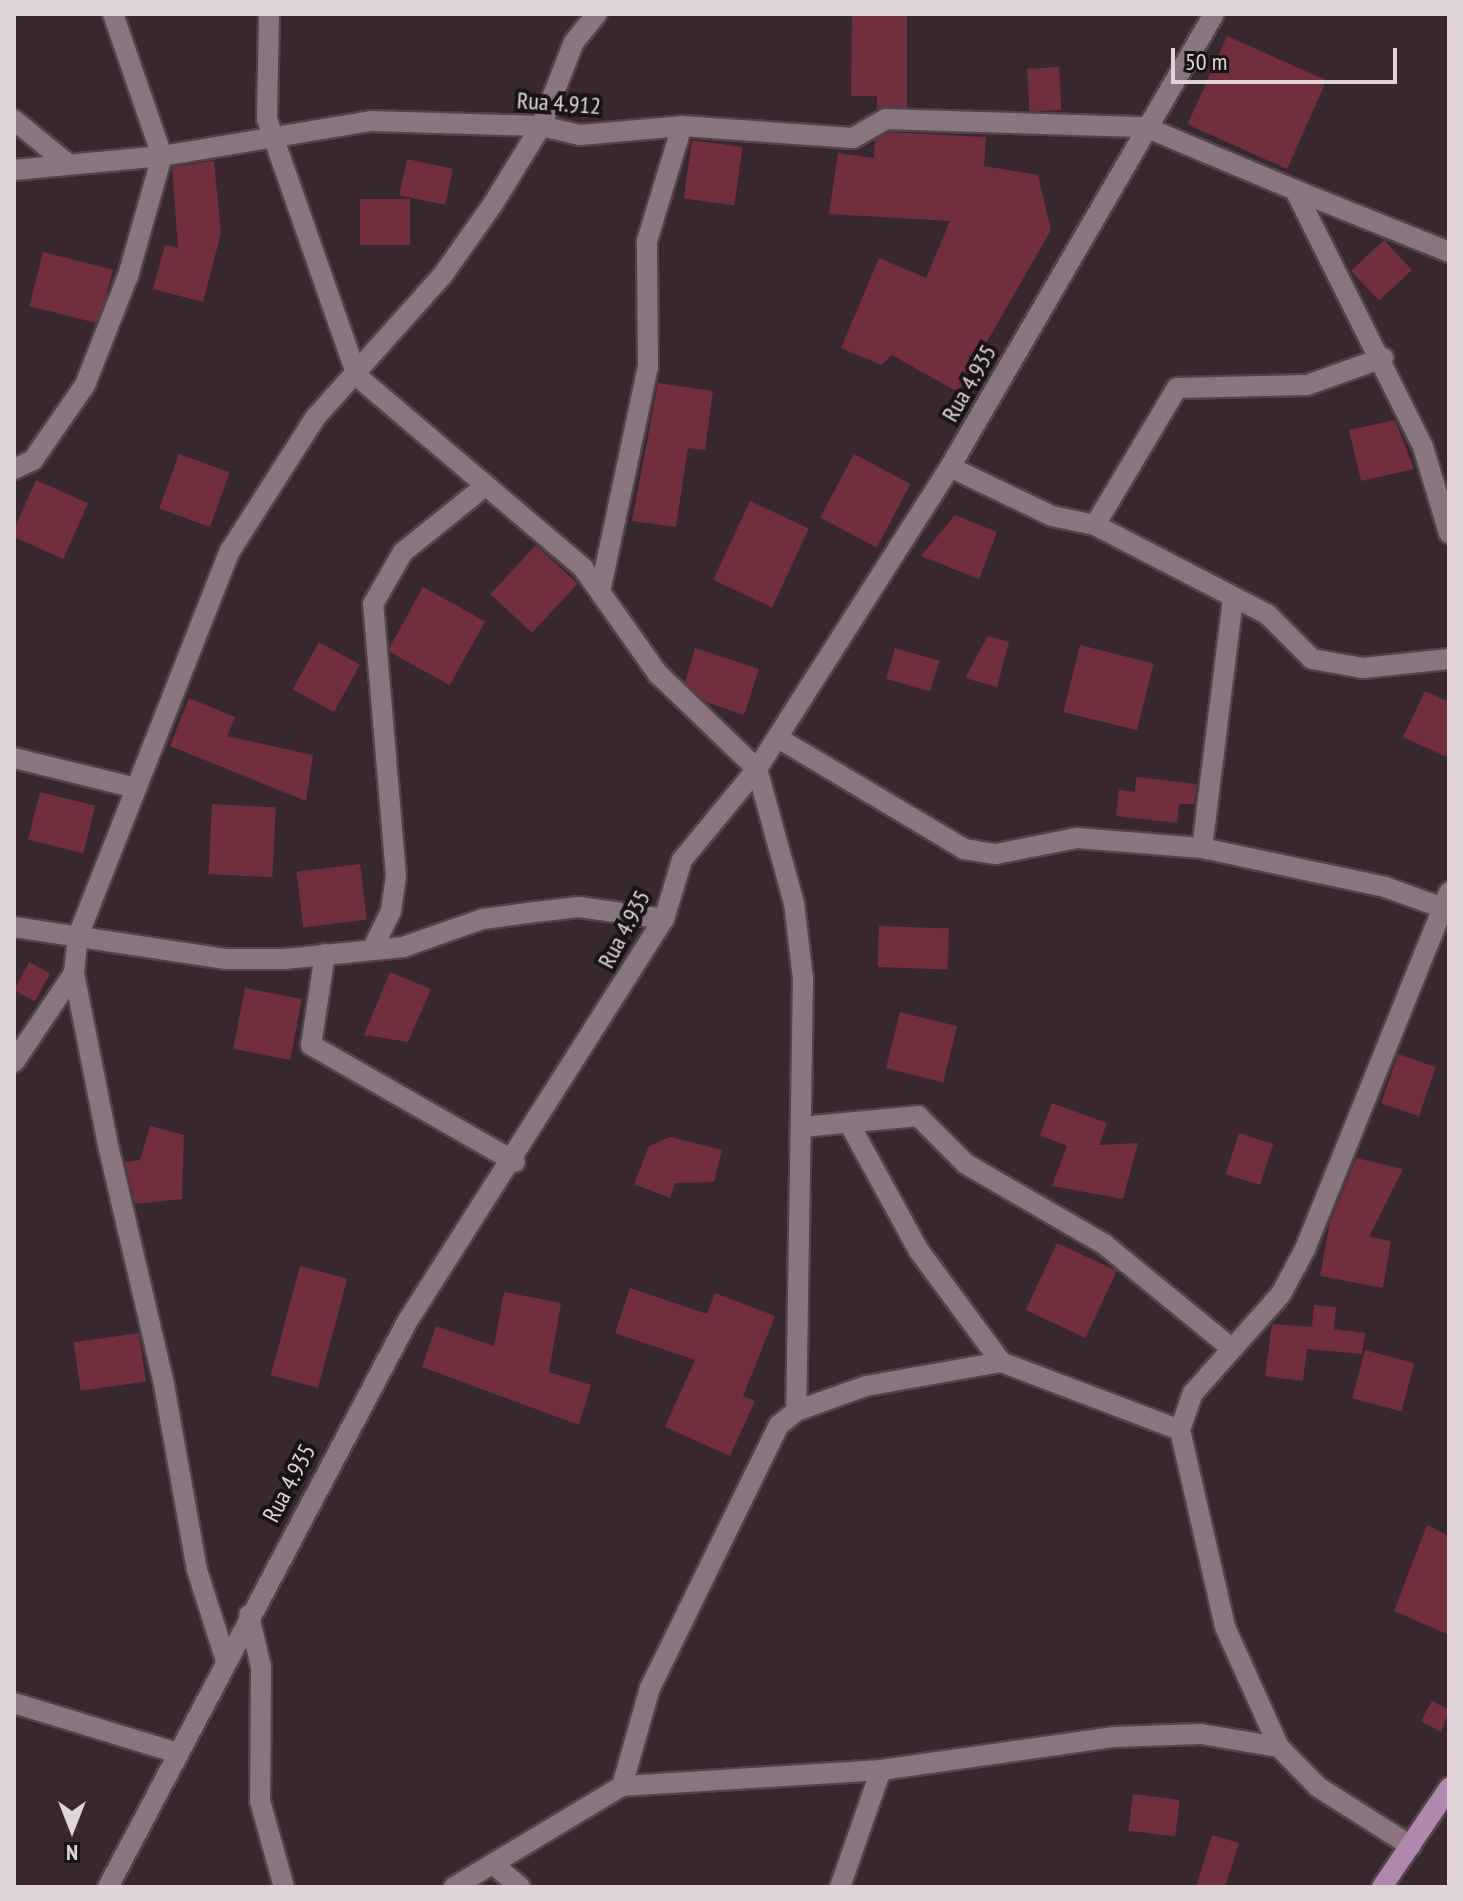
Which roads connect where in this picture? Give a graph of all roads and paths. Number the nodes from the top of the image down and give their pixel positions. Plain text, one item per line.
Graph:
1 (113, 14) edge
2 (269, 14) edge
3 (597, 14) edge
4 (1214, 14) edge
5 (14, 120) edge
6 (541, 126) junction
7 (682, 126) junction
8 (1145, 127) junction
9 (274, 134) junction
10 (162, 156) junction
11 (67, 163) junction
12 (14, 170) edge
13 (1295, 190) junction
14 (1449, 252) edge
15 (1383, 358) junction
16 (357, 376) junction
17 (950, 467) junction
18 (14, 469) edge
19 (485, 486) junction
20 (1095, 525) junction
21 (1449, 533) edge
22 (600, 592) junction
23 (1233, 598) junction
24 (1449, 659) edge
25 (778, 738) junction
26 (14, 758) edge
27 (757, 769) junction
28 (136, 788) junction
29 (1202, 848) junction
30 (1447, 903) edge
31 (664, 919) junction
32 (14, 927) edge
33 (78, 936) junction
34 (372, 950) junction
35 (325, 954) junction
36 (74, 973) junction
37 (14, 1062) edge
38 (850, 1125) junction
39 (802, 1127) junction
40 (515, 1162) junction
41 (1230, 1347) junction
42 (1001, 1362) junction
43 (796, 1411) junction
44 (1180, 1430) junction
45 (249, 1615) junction
46 (226, 1661) junction
47 (14, 1703) edge
48 (1279, 1747) junction
49 (178, 1753) junction
50 (881, 1770) junction
51 (622, 1786) junction
52 (1449, 1788) edge
53 (1411, 1846) junction
54 (494, 1865) junction
55 (108, 1887) edge
56 (284, 1887) edge
57 (454, 1887) edge
58 (520, 1887) edge
59 (840, 1887) edge
60 (1382, 1887) edge

1 - 10 street
2 - 9 street
3 - 6 street
4 - 8 street, Rua 4.935
5 - 11 street
6 - 7 street, Rua 4.912
6 - 9 street, Rua 4.912
6 - 16 street
7 - 8 street, Rua 4.912
7 - 22 street
8 - 13 street
8 - 17 street, Rua 4.935
9 - 10 street, Rua 4.912
9 - 16 street
10 - 11 street, Rua 4.912
10 - 18 street
11 - 12 street, Rua 4.912
13 - 14 street
13 - 15 street
15 - 20 street
15 - 21 street
16 - 19 street
16 - 28 street
17 - 20 street
17 - 25 street, Rua 4.935
19 - 22 street
19 - 34 street
20 - 23 street
22 - 27 street
23 - 24 street
23 - 29 street
25 - 27 street, Rua 4.935
25 - 29 street
26 - 28 street
27 - 31 street, Rua 4.935
27 - 39 street
28 - 33 street
29 - 30 street
30 - 41 street
31 - 34 street
31 - 40 street, Rua 4.935
32 - 33 street
33 - 35 street
33 - 36 street
34 - 35 street
35 - 40 street
36 - 37 street
36 - 46 street
38 - 39 street
38 - 41 street
38 - 42 street
39 - 43 street
40 - 45 street, Rua 4.935
41 - 44 street
42 - 43 street
42 - 44 street
43 - 51 street
44 - 48 street
45 - 46 street, Rua 4.935
45 - 56 street
46 - 49 street, Rua 4.935
47 - 49 street
48 - 50 street
48 - 53 street
49 - 55 street, Rua 4.935
50 - 51 street
50 - 59 street
51 - 54 street
52 - 53 main road
53 - 60 main road
54 - 57 street
54 - 58 street

